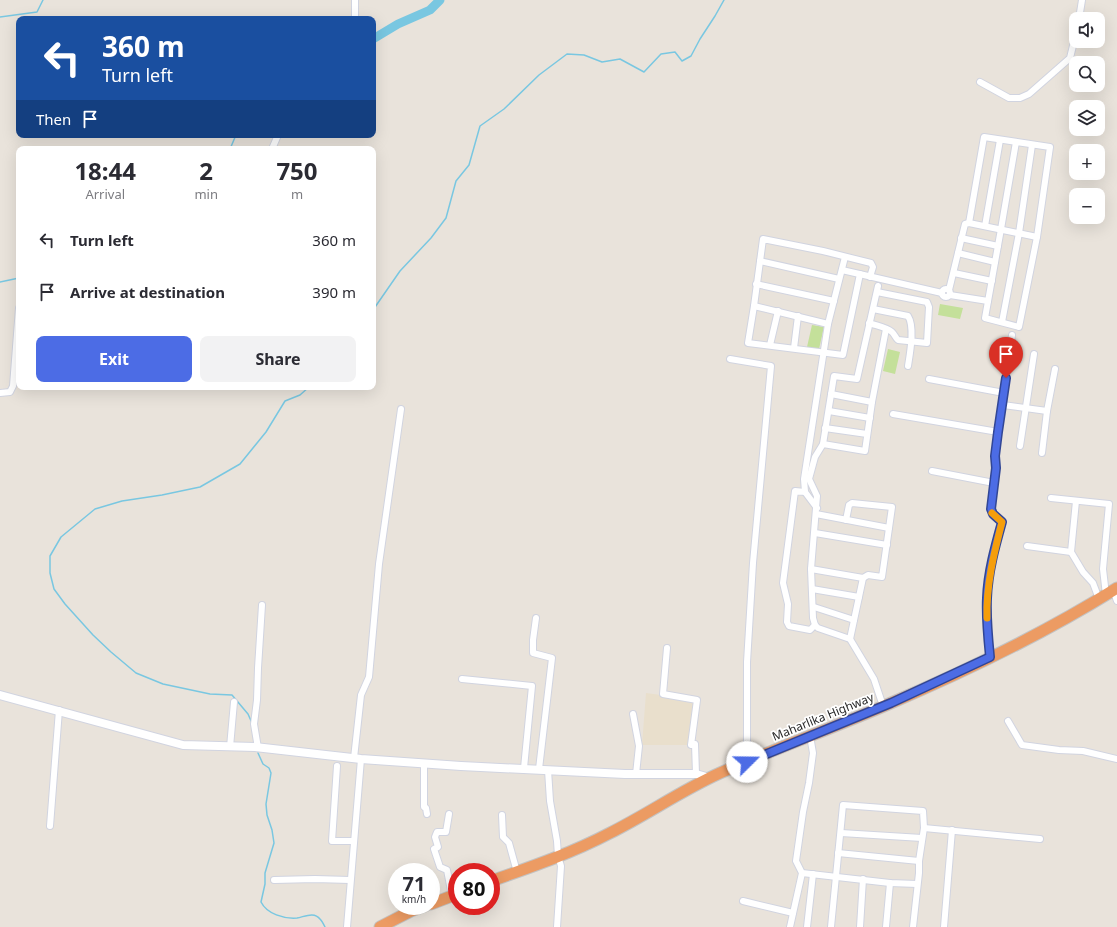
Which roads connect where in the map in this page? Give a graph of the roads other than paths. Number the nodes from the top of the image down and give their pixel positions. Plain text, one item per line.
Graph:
1 (355, 0) edge
2 (1082, 0) edge
3 (1080, 12) edge
4 (355, 16) edge
5 (1072, 48) edge
6 (980, 82) dead end
7 (1000, 140) junction
8 (1016, 142) junction
9 (1032, 145) junction
10 (969, 223) junction
11 (985, 226) junction
12 (1001, 229) junction
13 (1019, 233) junction
14 (1037, 237) junction
15 (961, 238) junction
16 (998, 246) junction
17 (958, 253) junction
18 (845, 257) junction
19 (760, 261) junction
20 (995, 262) junction
21 (842, 270) junction
22 (954, 273) junction
23 (860, 274) junction
24 (870, 277) junction
25 (840, 279) junction
26 (992, 282) junction
27 (756, 284) junction
28 (949, 293) junction
29 (834, 301) junction
30 (988, 301) junction
31 (754, 306) junction
32 (873, 309) junction
33 (778, 311) junction
34 (798, 316) junction
35 (1002, 322) junction
36 (869, 323) junction
37 (828, 324) junction
38 (886, 329) junction
39 (1012, 335) dead end
40 (911, 341) junction
41 (770, 345) junction
42 (16, 347) edge
43 (794, 348) junction
44 (824, 352) junction
45 (1034, 354) dead end
46 (730, 358) dead end
47 (908, 366) dead end
48 (1055, 369) dead end
49 (929, 379) dead end
50 (0, 392) edge
51 (1004, 393) junction
52 (831, 394) junction
53 (872, 402) junction
54 (1003, 405) junction
55 (1026, 408) junction
56 (401, 409) dead end
57 (829, 411) junction
58 (1047, 411) junction
59 (893, 414) dead end
60 (870, 418) junction
61 (826, 428) junction
62 (998, 432) junction
63 (867, 434) junction
64 (823, 444) junction
65 (1020, 446) dead end
66 (1042, 453) dead end
67 (932, 470) dead end
68 (994, 483) junction
69 (805, 492) junction
70 (1051, 498) dead end
71 (1076, 501) junction
72 (817, 512) junction
73 (846, 520) junction
74 (889, 528) junction
75 (815, 533) junction
76 (887, 545) junction
77 (1027, 546) dead end
78 (1071, 552) junction
79 (811, 570) junction
80 (863, 578) junction
81 (812, 589) junction
82 (1111, 594) edge
83 (859, 597) junction
84 (262, 605) dead end
85 (814, 607) junction
86 (536, 618) dead end
87 (854, 620) junction
88 (815, 624) junction
89 (850, 639) junction
90 (667, 648) dead end
91 (990, 657) junction
92 (462, 679) dead end
93 (0, 695) edge
94 (234, 702) dead end
95 (883, 706) junction
96 (59, 710) junction
97 (633, 714) dead end
98 (1008, 721) dead end
99 (810, 736) junction
100 (230, 746) junction
101 (258, 748) junction
102 (358, 759) junction
103 (1117, 759) edge
104 (747, 762) junction
105 (424, 763) junction
106 (337, 766) dead end
107 (524, 768) junction
108 (539, 769) junction
109 (548, 770) junction
110 (636, 774) junction
111 (696, 774) junction
112 (710, 778) junction
113 (427, 814) dead end
114 (449, 814) dead end
115 (502, 815) dead end
116 (50, 826) dead end
117 (924, 828) junction
118 (952, 830) junction
119 (841, 833) junction
120 (922, 838) junction
121 (1040, 839) dead end
122 (354, 841) junction
123 (838, 853) junction
124 (558, 856) junction
125 (919, 861) junction
126 (517, 872) junction
127 (802, 873) junction
128 (448, 874) edge
129 (813, 874) junction
130 (836, 876) junction
131 (500, 878) edge
132 (863, 879) junction
133 (274, 880) dead end
134 (350, 880) junction
135 (890, 883) junction
136 (918, 884) junction
137 (744, 901) dead end
138 (792, 913) junction
139 (403, 915) edge
140 (347, 927) edge
141 (380, 927) edge
142 (557, 927) edge
143 (790, 927) edge
144 (807, 927) edge
145 (831, 927) edge
146 (860, 927) edge
147 (886, 927) edge
148 (913, 927) edge
149 (944, 927) edge

1 - 4 street
2 - 3 street
5 - 6 street
7 - 8 street
7 - 10 street
7 - 11 street
8 - 9 street
8 - 12 street
9 - 13 street
9 - 14 street
10 - 11 street
10 - 15 street
11 - 12 street
12 - 13 street
12 - 16 street
13 - 14 street
13 - 35 street
14 - 35 street
15 - 16 street
15 - 17 street
16 - 20 street
17 - 20 street
17 - 22 street
18 - 19 street
18 - 21 street
18 - 24 street
19 - 25 street
19 - 27 street
20 - 26 street
21 - 23 street
21 - 25 street
22 - 26 street
22 - 28 street
23 - 24 street
23 - 44 street
24 - 28 street
25 - 29 street
26 - 30 street
27 - 29 street
27 - 31 street
28 - 30 street
29 - 37 street
30 - 35 street
31 - 33 street
31 - 41 street
32 - 36 street
32 - 40 street
32 - 40 street
33 - 34 street
33 - 41 street
34 - 37 street
34 - 43 street
36 - 38 street
36 - 52 street
37 - 44 street
38 - 40 street
38 - 53 street
39 - 51 street
40 - 47 street
41 - 43 street
42 - 50 street
43 - 44 street
44 - 69 street
45 - 55 street
46 - 104 street
48 - 58 street
49 - 51 street
51 - 54 street
52 - 53 street
52 - 57 street
53 - 60 street
54 - 55 street
54 - 62 street
55 - 58 street
55 - 65 street
56 - 102 street
57 - 60 street
57 - 61 street
58 - 66 street
59 - 62 street
60 - 63 street
61 - 63 street
61 - 64 street
62 - 68 street
63 - 64 street
64 - 72 street
67 - 68 street
68 - 91 street
69 - 72 street
69 - 88 street
70 - 71 street
71 - 78 street
71 - 82 street
72 - 73 street
72 - 75 street
73 - 74 street
73 - 74 street
74 - 76 street
75 - 76 street
75 - 79 street
76 - 80 street
77 - 78 street
78 - 82 street
79 - 80 street
79 - 81 street
80 - 83 street
81 - 83 street
81 - 85 street
82 - 91 highway, Maharlika Highway
83 - 87 street
84 - 101 street
85 - 87 street
85 - 88 street
86 - 108 street
87 - 89 street
88 - 89 street
89 - 95 street
90 - 111 street
91 - 95 highway, Maharlika Highway
92 - 107 street
93 - 96 street
94 - 100 street
95 - 99 highway, Maharlika Highway
96 - 100 street
96 - 116 street
97 - 110 street
98 - 103 street
99 - 104 highway, Maharlika Highway
99 - 127 street
100 - 101 street
101 - 102 street
102 - 105 street
102 - 122 street
104 - 112 highway, Maharlika Highway
105 - 107 street
105 - 113 street
106 - 122 street
107 - 108 street
108 - 109 street
109 - 110 street
109 - 124 street
110 - 111 street
111 - 112 street
112 - 124 highway, Maharlika Highway
114 - 128 street
115 - 126 street
117 - 118 street
117 - 119 street
117 - 120 street
118 - 121 street
118 - 149 street
119 - 120 street
119 - 123 street
120 - 125 street
122 - 134 street
123 - 125 street
123 - 130 street
124 - 126 highway, Maharlika Highway
124 - 142 street
125 - 136 street
126 - 131 highway, Maharlika Highway
127 - 129 street
127 - 138 street
129 - 130 street
129 - 144 street
130 - 132 street
130 - 145 street
132 - 135 street
132 - 146 street
133 - 134 street
134 - 140 street
135 - 136 street
135 - 147 street
136 - 148 street
137 - 138 street
138 - 143 street
139 - 141 highway

